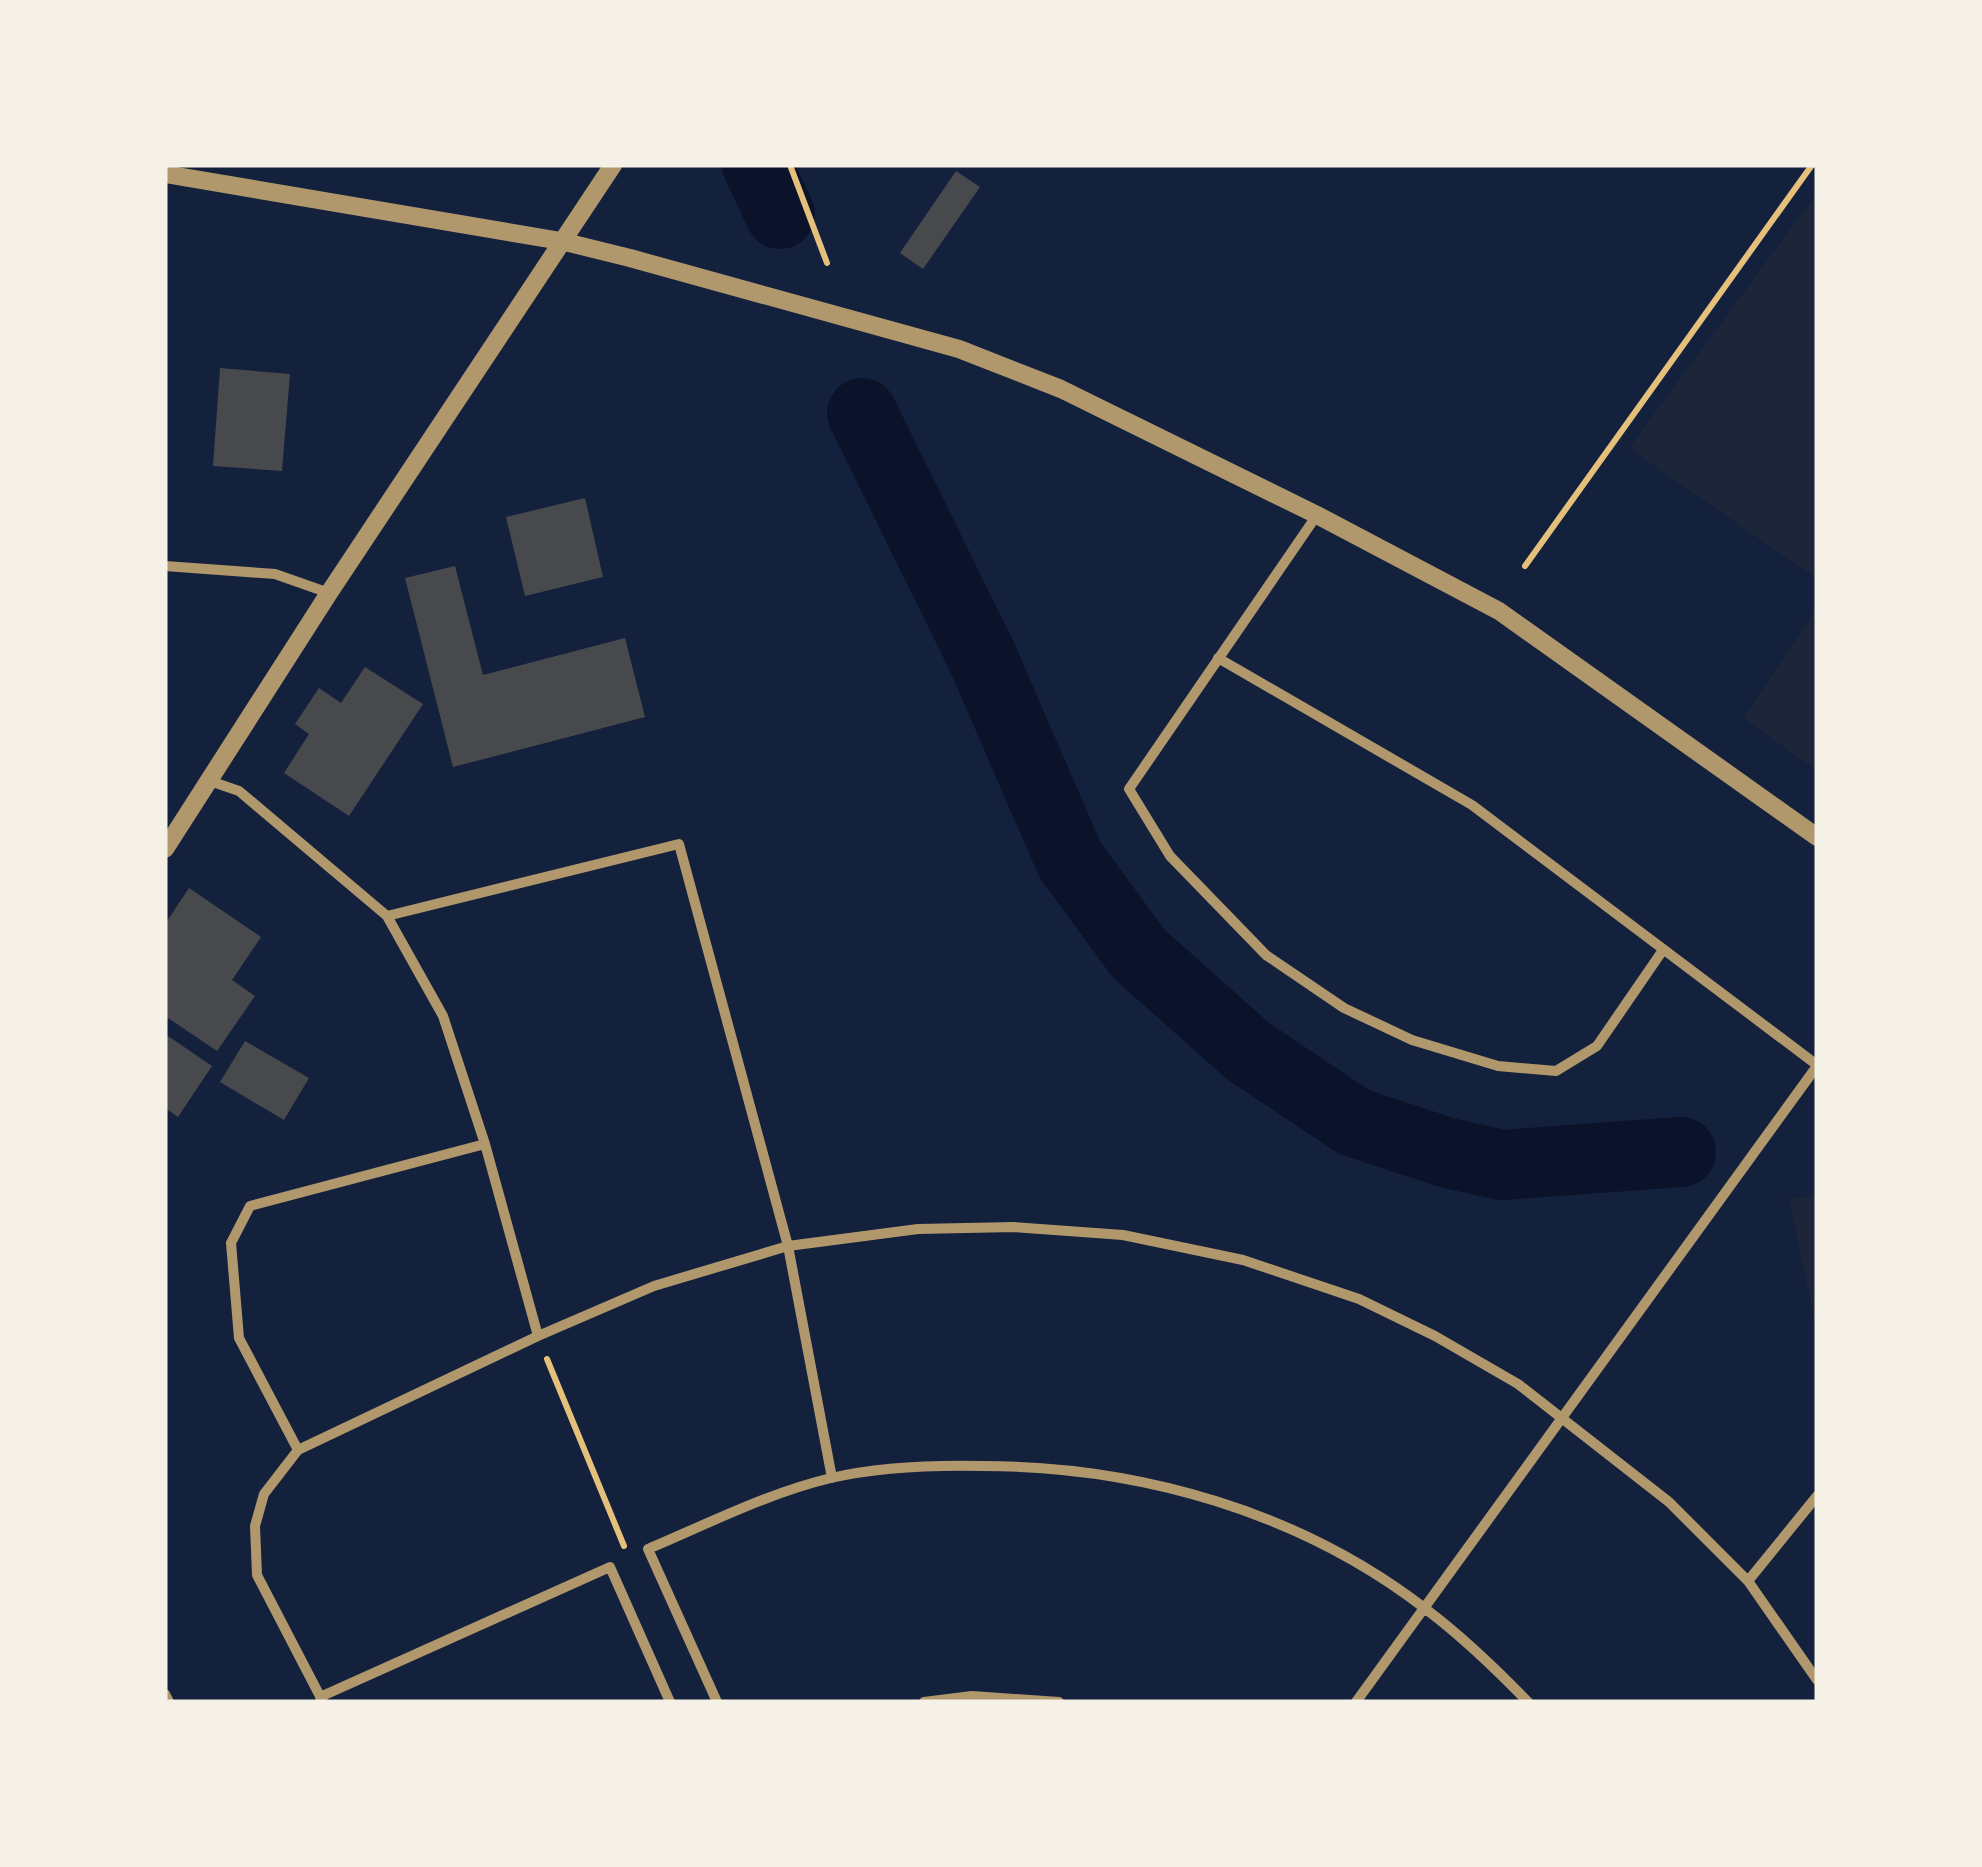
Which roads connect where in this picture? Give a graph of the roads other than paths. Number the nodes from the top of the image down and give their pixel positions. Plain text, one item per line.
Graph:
1 (613, 165) edge
2 (165, 174) edge
3 (561, 242) junction
4 (1317, 516) junction
5 (165, 566) edge
6 (328, 593) junction
7 (1218, 658) junction
8 (210, 781) junction
9 (1817, 837) edge
10 (165, 849) edge
11 (387, 916) junction
12 (1663, 950) junction
13 (1817, 1066) edge
14 (484, 1144) junction
15 (788, 1246) junction
16 (538, 1336) junction
17 (1564, 1418) junction
18 (298, 1450) junction
19 (832, 1478) junction
20 (1817, 1496) edge
21 (1748, 1581) junction
22 (1425, 1608) junction
23 (1817, 1680) edge
24 (165, 1694) edge
25 (321, 1700) edge
26 (169, 1702) edge
27 (670, 1702) edge
28 (717, 1702) edge
29 (924, 1702) edge
30 (1059, 1702) edge
31 (1356, 1702) edge
32 (1528, 1702) edge

1 - 3 street
2 - 3 street
3 - 4 street
3 - 6 street
4 - 7 street
4 - 9 street
5 - 6 street
6 - 8 street
7 - 12 street
7 - 12 street
8 - 10 street
8 - 11 street
11 - 14 street
11 - 15 street
12 - 13 street
13 - 17 street
14 - 16 street
14 - 18 street
15 - 16 street
15 - 17 street
15 - 19 street
16 - 18 street
17 - 21 street
17 - 22 street
18 - 25 street
19 - 22 street
19 - 28 street
20 - 21 street
21 - 23 street
22 - 31 street
22 - 32 street
24 - 26 street
25 - 27 street
29 - 30 street

